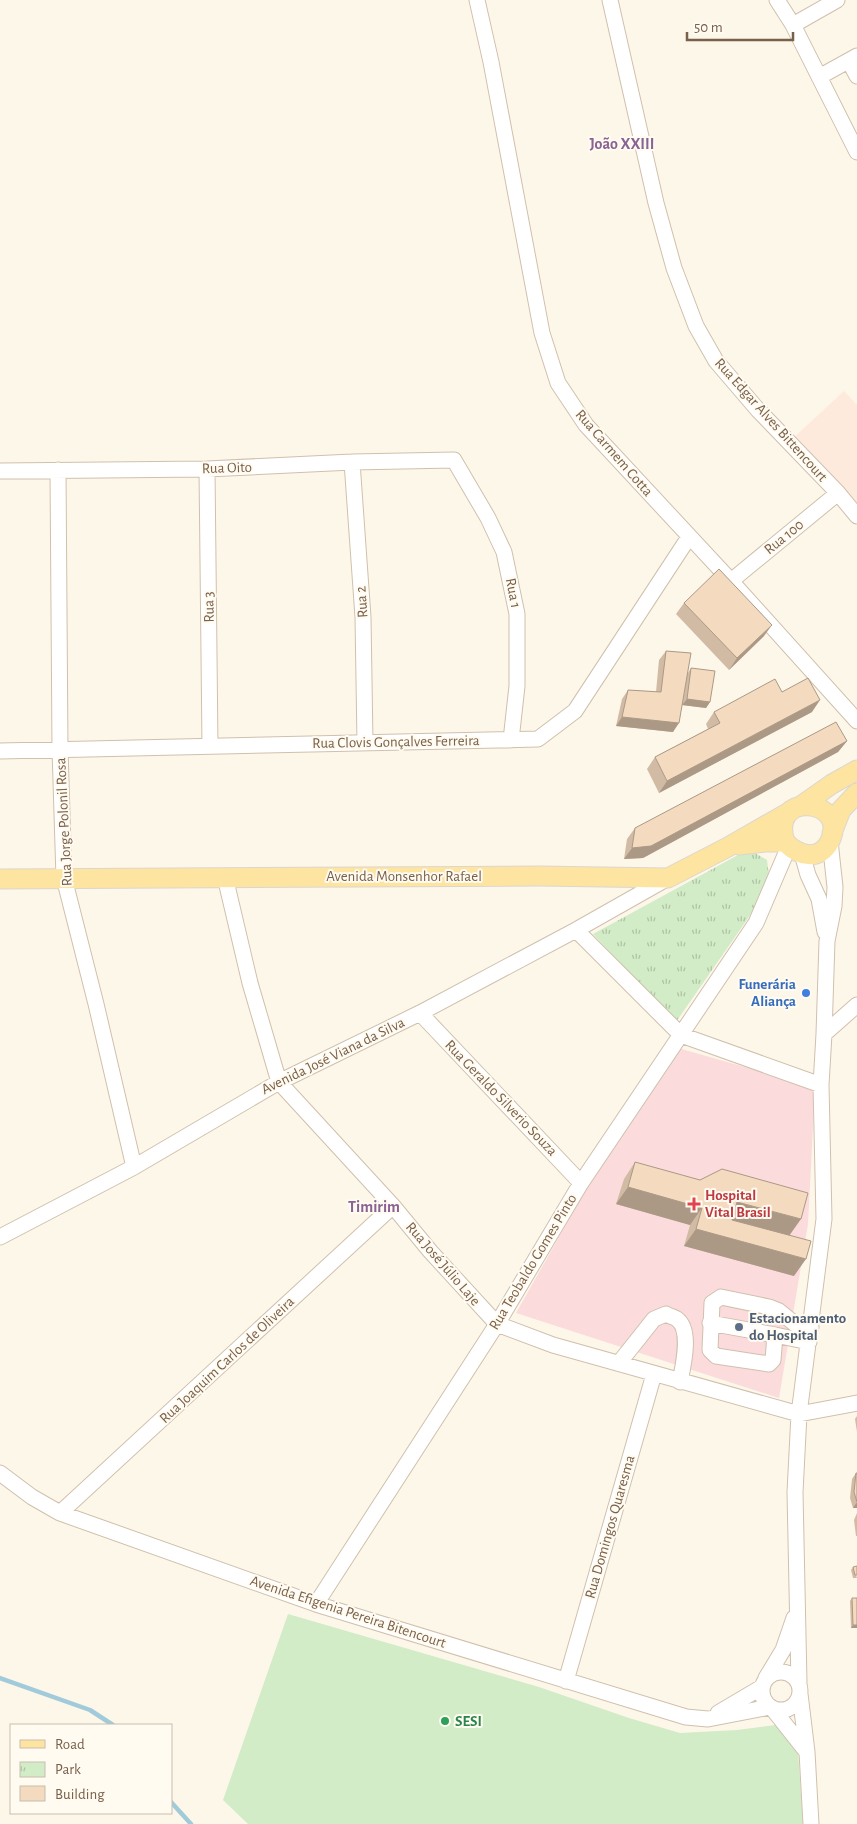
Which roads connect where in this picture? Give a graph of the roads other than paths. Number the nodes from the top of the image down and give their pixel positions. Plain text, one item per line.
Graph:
1 (477, 0) edge
2 (610, 0) edge
3 (777, 0) edge
4 (837, 0) edge
5 (793, 25) junction
6 (853, 58) edge
7 (857, 76) edge
8 (819, 77) junction
9 (857, 152) edge
10 (454, 460) joint
11 (352, 462) junction
12 (207, 469) junction
13 (58, 470) junction
14 (0, 471) edge
15 (838, 494) junction
16 (857, 516) edge
17 (689, 537) junction
18 (731, 581) junction
19 (857, 721) edge
20 (511, 740) junction
21 (365, 743) junction
22 (210, 746) junction
23 (60, 749) junction
24 (0, 751) edge
25 (857, 770) edge
26 (857, 793) edge
27 (797, 808) junction
28 (831, 837) junction
29 (728, 847) junction
30 (792, 848) junction
31 (225, 877) junction
32 (64, 878) junction
33 (668, 878) junction
34 (0, 879) edge
35 (576, 930) junction
36 (827, 941) junction
37 (857, 1005) edge
38 (420, 1013) junction
39 (824, 1034) junction
40 (681, 1035) junction
41 (279, 1082) junction
42 (821, 1085) junction
43 (134, 1167) junction
44 (581, 1183) junction
45 (393, 1206) junction
46 (0, 1236) edge
47 (497, 1324) junction
48 (710, 1324) junction
49 (810, 1334) junction
50 (775, 1335) junction
51 (619, 1363) junction
52 (654, 1374) junction
53 (680, 1382) junction
54 (857, 1403) edge
55 (799, 1414) junction
56 (0, 1472) edge
57 (60, 1513) junction
58 (316, 1604) junction
59 (797, 1609) junction
60 (566, 1681) junction
61 (764, 1683) junction
62 (800, 1689) junction
63 (771, 1707) junction
64 (708, 1719) junction
65 (807, 1752) junction
66 (811, 1824) edge

1 - 17 street, Rua Carmem Cotta
2 - 15 street, Rua Edgar Alves Bittencourt
3 - 5 street
4 - 5 street
5 - 8 street
6 - 7 street
6 - 8 street
8 - 9 street
10 - 11 street, Rua Oito
10 - 20 street, Rua 1
11 - 12 street, Rua Oito
11 - 21 street, Rua 2
12 - 13 street, Rua Oito
12 - 22 street, Rua 3
13 - 14 street, Rua Oito
13 - 23 street, Rua Jorge Polonil Rosa
15 - 16 street, Rua Edgar Alves Bittencourt
15 - 18 street, Rua 100
17 - 18 street, Rua Carmem Cotta
17 - 20 street, Rua Clovis Gonçalves Ferreira
18 - 19 street, Rua Carmem Cotta
20 - 21 street, Rua Clovis Gonçalves Ferreira
21 - 22 street, Rua Clovis Gonçalves Ferreira
22 - 23 street, Rua Clovis Gonçalves Ferreira
23 - 24 street, Rua Clovis Gonçalves Ferreira
23 - 32 street, Rua Jorge Polonil Rosa
25 - 27 main road, Avenida Monsenhor Rafael
26 - 28 main road
27 - 28 main road
27 - 29 main road, Avenida Monsenhor Rafael
27 - 30 main road
28 - 30 main road
28 - 36 street
29 - 30 main road
29 - 33 main road, Avenida Monsenhor Rafael
30 - 36 street
30 - 40 street, Rua Teobaldo Gomes Pinto
31 - 32 main road, Avenida Monsenhor Rafael
31 - 33 main road, Avenida Monsenhor Rafael
31 - 41 street, Rua José Júlio Laje
32 - 34 main road, Avenida Monsenhor Rafael
32 - 43 street, Rua Jorge Polonil Rosa
33 - 35 street, Avenida José Viana da Silva
35 - 38 street, Avenida José Viana da Silva
35 - 40 street
36 - 39 street
37 - 39 street
38 - 41 street, Avenida José Viana da Silva
38 - 44 street, Rua Geraldo Silverio Souza
39 - 42 street
40 - 42 street
40 - 44 street, Rua Teobaldo Gomes Pinto
41 - 43 street, Avenida José Viana da Silva
41 - 45 street, Rua José Júlio Laje
42 - 49 street
43 - 46 street, Avenida José Viana da Silva
44 - 47 street, Rua Teobaldo Gomes Pinto
45 - 47 street, Rua José Júlio Laje
45 - 57 street, Rua Joaquim Carlos de Oliveira
47 - 51 street, Rua José Júlio Laje
47 - 58 street, Rua Teobaldo Gomes Pinto
48 - 49 street
48 - 50 street
48 - 50 street
49 - 50 street
49 - 55 street
51 - 52 street, Rua José Júlio Laje
51 - 53 street
52 - 53 street, Rua José Júlio Laje
52 - 60 street, Rua Domingos Quaresma
53 - 55 street, Rua José Júlio Laje
54 - 55 street
55 - 59 street
56 - 57 street, Avenida Efigenia Pereira Bitencourt
57 - 58 street, Avenida Efigenia Pereira Bitencourt
58 - 60 street, Avenida Efigenia Pereira Bitencourt
59 - 61 street
59 - 62 street
60 - 64 street, Avenida Efigenia Pereira Bitencourt
61 - 62 street
61 - 63 street
61 - 64 street
62 - 63 street
62 - 65 street
63 - 64 street, Avenida Efigenia Pereira Bitencourt
63 - 65 street
65 - 66 street

